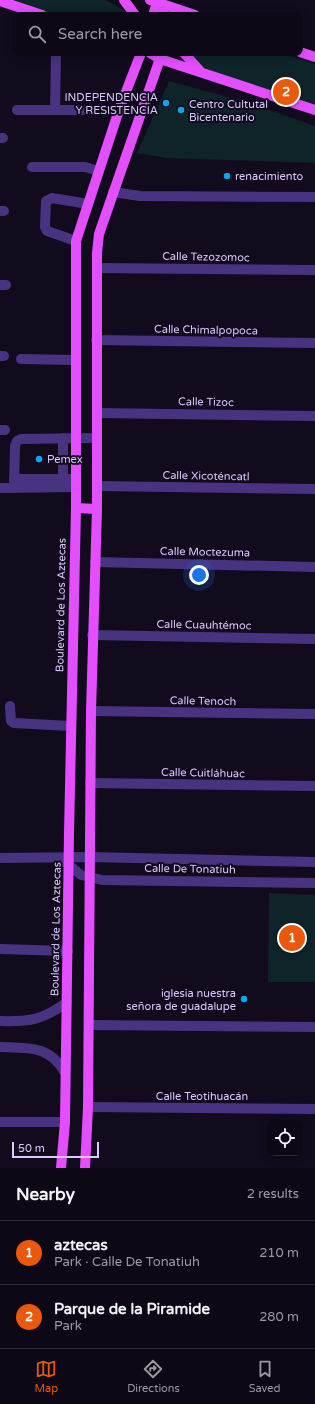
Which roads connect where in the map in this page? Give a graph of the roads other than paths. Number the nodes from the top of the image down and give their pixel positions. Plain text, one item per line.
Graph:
1 (124, 0) edge
2 (0, 1) edge
3 (155, 1) edge
4 (174, 8) edge
5 (33, 12) edge
6 (133, 12) edge
7 (153, 12) edge
8 (163, 12) edge
9 (186, 12) edge
10 (303, 53) edge
11 (56, 56) edge
12 (140, 56) edge
13 (159, 56) edge
14 (161, 56) edge
15 (187, 56) edge
16 (315, 57) edge
17 (201, 72) junction
18 (17, 110) dead end
19 (55, 110) junction
20 (119, 110) junction
21 (315, 110) edge
22 (32, 167) dead end
23 (99, 171) junction
24 (113, 192) junction
25 (315, 197) edge
26 (88, 204) junction
27 (76, 241) junction
28 (96, 268) junction
29 (315, 270) edge
30 (96, 340) junction
31 (315, 343) edge
32 (21, 359) dead end
33 (76, 360) junction
34 (97, 412) junction
35 (315, 416) edge
36 (63, 438) junction
37 (75, 438) junction
38 (97, 438) junction
39 (75, 483) junction
40 (14, 484) junction
41 (63, 484) junction
42 (97, 486) junction
43 (0, 488) edge
44 (315, 490) edge
45 (76, 508) junction
46 (97, 508) junction
47 (95, 562) junction
48 (315, 566) edge
49 (92, 635) junction
50 (315, 639) edge
51 (10, 706) dead end
52 (91, 711) junction
53 (315, 714) edge
54 (70, 726) junction
55 (90, 783) junction
56 (315, 786) edge
57 (90, 857) junction
58 (0, 858) edge
59 (66, 861) junction
60 (315, 862) edge
61 (89, 878) junction
62 (315, 883) edge
63 (0, 949) edge
64 (68, 951) junction
65 (67, 1002) junction
66 (0, 1022) edge
67 (89, 1025) junction
68 (315, 1027) edge
69 (0, 1047) edge
70 (65, 1073) junction
71 (88, 1107) junction
72 (315, 1109) edge
73 (0, 1122) edge
74 (65, 1122) junction
75 (61, 1168) edge
76 (85, 1168) edge

1 - 6 main road
2 - 5 main road
3 - 4 main road
3 - 7 main road
3 - 8 main road
4 - 9 main road
10 - 16 main road
11 - 19 street
12 - 20 main road, Boulevard de Los Aztecas
13 - 24 main road
14 - 17 main road
15 - 17 main road
17 - 21 main road
18 - 19 street
19 - 20 street
20 - 23 main road, Boulevard de Los Aztecas
22 - 23 street
23 - 26 main road, Boulevard de Los Aztecas
24 - 25 street
24 - 28 main road
26 - 27 main road, Boulevard de Los Aztecas
26 - 27 street
27 - 33 main road, Boulevard de Los Aztecas
28 - 29 street, Calle Tezozomoc
28 - 30 main road
30 - 31 street, Calle Chimalpopoca
30 - 34 main road
32 - 33 street
33 - 37 main road, Boulevard de Los Aztecas
34 - 35 street, Calle Tizoc
34 - 38 main road
36 - 37 street
36 - 40 street
36 - 41 street
37 - 38 street
37 - 39 main road, Boulevard de Los Aztecas
38 - 42 main road
39 - 41 street
39 - 45 main road, Boulevard de Los Aztecas
40 - 41 street
40 - 43 street
42 - 44 street, Calle Xicoténcatl
42 - 46 main road
45 - 46 main road
45 - 54 main road, Boulevard de Los Aztecas
46 - 47 main road
47 - 48 street, Calle Moctezuma
47 - 49 main road
49 - 50 street, Calle Cuauhtémoc
49 - 52 main road
51 - 54 street
52 - 53 street, Calle Tenoch
52 - 55 main road
54 - 59 main road, Boulevard de Los Aztecas
55 - 56 street, Calle Cuitláhuac
55 - 57 main road
57 - 59 street, Calle De Tonatiuh
57 - 60 street, Calle De Tonatiuh
57 - 61 main road
58 - 59 street
59 - 61 street, Calle De Tonatiuh
59 - 64 main road, Boulevard de Los Aztecas
61 - 62 street, Calle De Tonatiuh
61 - 67 main road
63 - 64 street
64 - 65 main road, Boulevard de Los Aztecas
65 - 66 street
65 - 70 main road, Boulevard de Los Aztecas
67 - 68 street
67 - 71 main road
69 - 70 street
70 - 74 main road, Boulevard de Los Aztecas
71 - 72 street, Calle Teotihuacán
71 - 76 main road
73 - 74 street
74 - 75 main road, Boulevard de Los Aztecas

